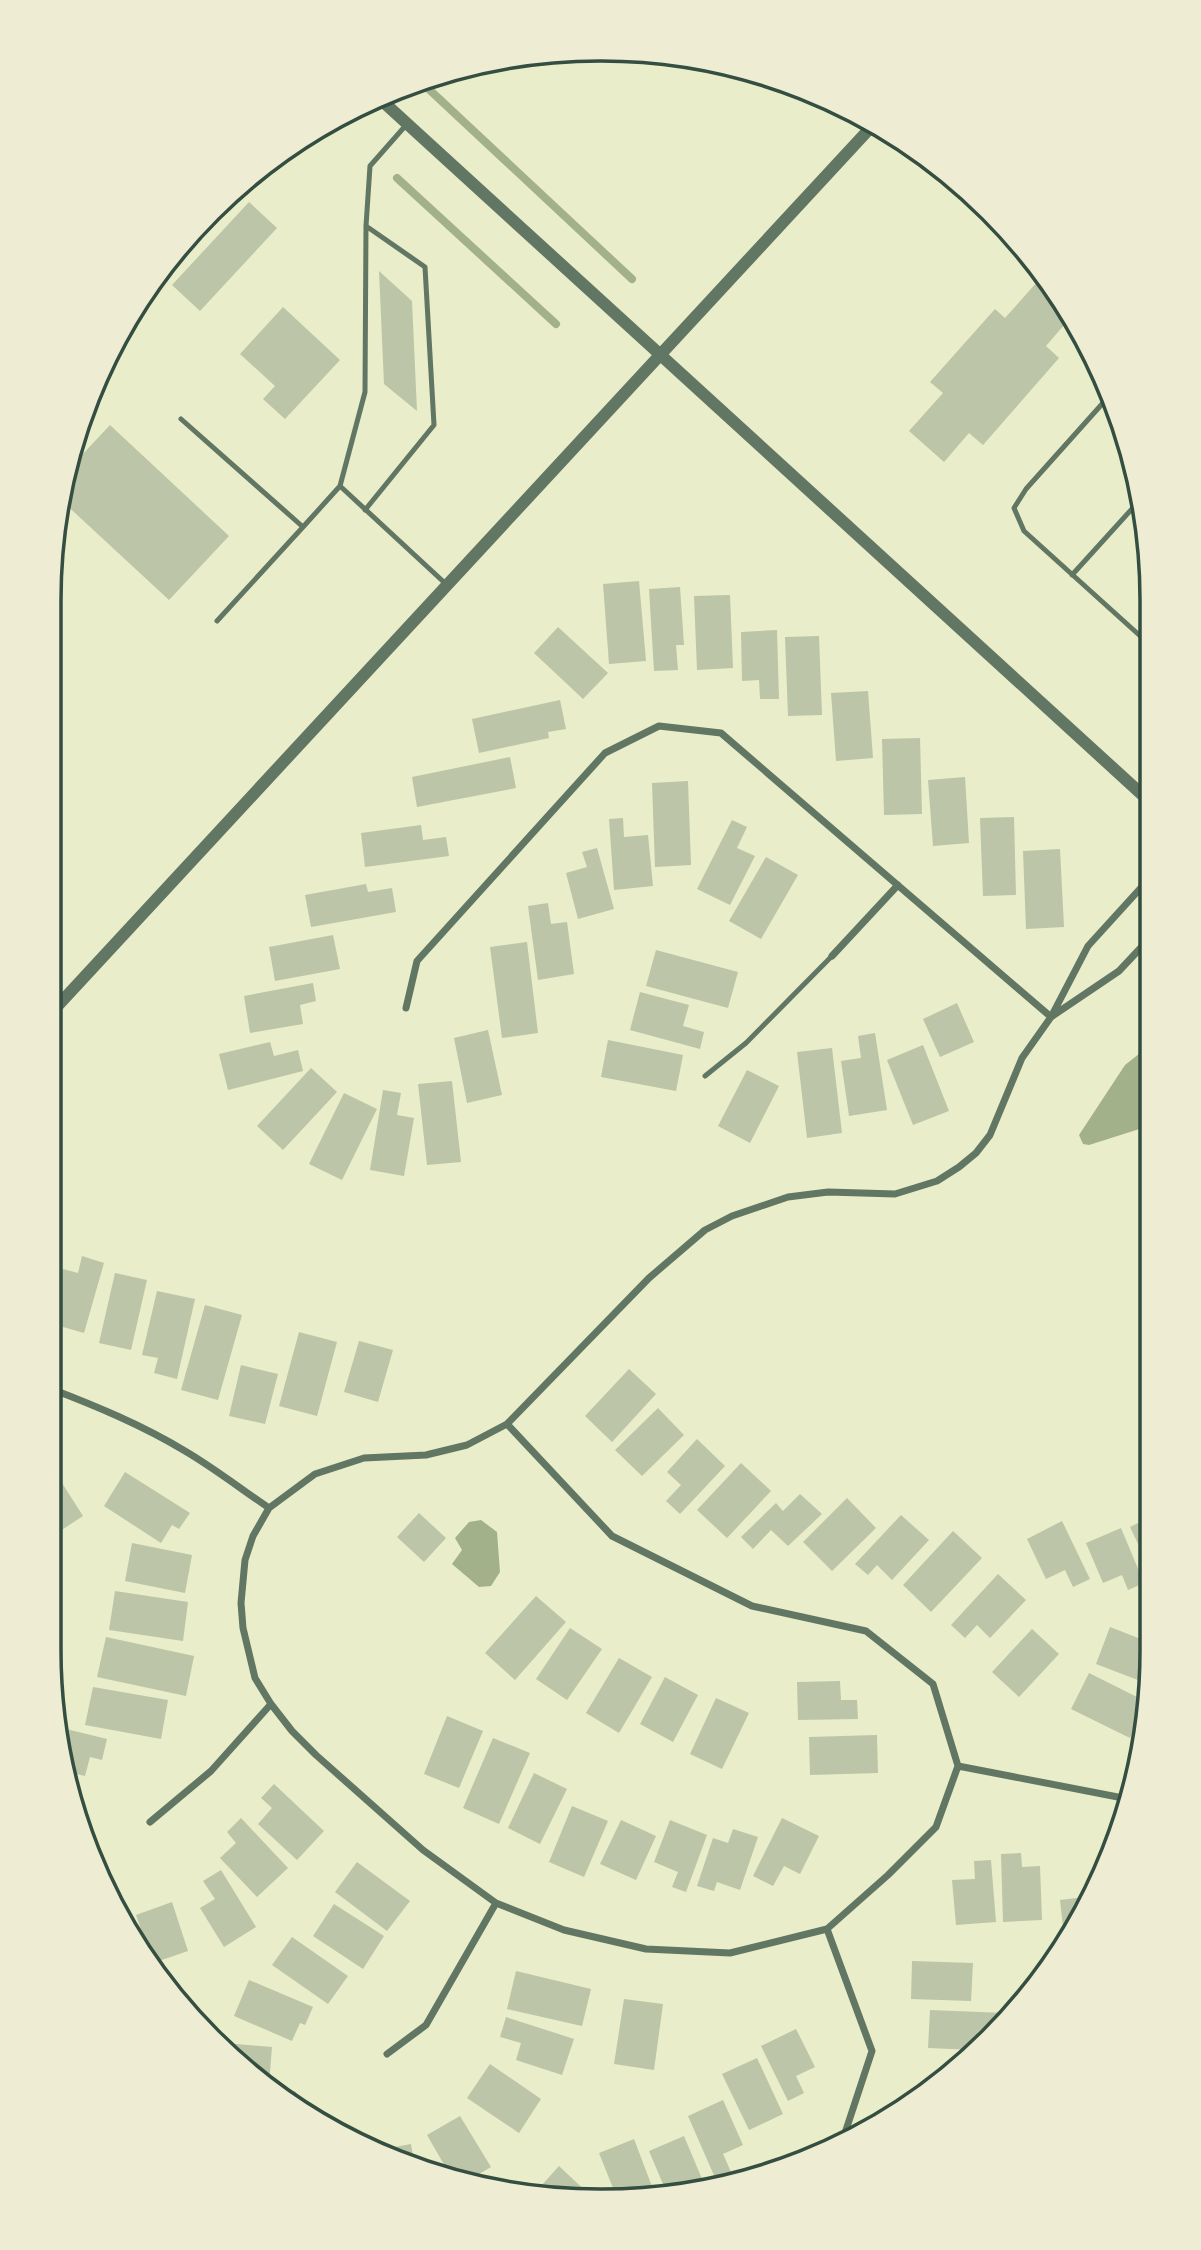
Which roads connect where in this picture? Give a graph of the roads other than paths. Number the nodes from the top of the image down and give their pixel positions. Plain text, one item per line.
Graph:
1 (387, 105) edge
2 (407, 124) junction
3 (867, 131) edge
4 (366, 226) junction
5 (659, 355) junction
6 (1102, 403) edge
7 (181, 419) dead end
8 (340, 485) junction
9 (1131, 509) edge
10 (365, 510) junction
11 (303, 527) junction
12 (1072, 575) junction
13 (447, 584) junction
14 (217, 621) dead end
15 (1140, 636) edge
16 (1140, 793) edge
17 (898, 885) junction
18 (1140, 889) edge
19 (1140, 949) edge
20 (832, 956) joint
21 (61, 1002) edge
22 (405, 1008) dead end
23 (1051, 1017) junction
24 (705, 1076) dead end
25 (61, 1393) edge
26 (508, 1424) junction
27 (269, 1508) junction
28 (271, 1704) junction
29 (958, 1766) junction
30 (1119, 1797) edge
31 (150, 1822) dead end
32 (496, 1903) junction
33 (827, 1929) junction
34 (387, 2054) dead end
35 (846, 2129) edge

1 - 2 street
2 - 4 lane
2 - 5 street
3 - 5 street
4 - 8 lane
4 - 10 lane
5 - 13 street
5 - 16 street
6 - 12 lane
7 - 11 lane
8 - 10 lane
8 - 11 lane
9 - 12 lane
10 - 13 lane
11 - 14 lane
12 - 15 lane
13 - 21 street
17 - 20 street
17 - 22 street
17 - 23 street
18 - 23 street
19 - 23 street
20 - 24 lane
23 - 26 street
25 - 27 street
26 - 27 street
26 - 29 street
27 - 28 street
28 - 31 street
28 - 32 street
29 - 30 street
29 - 33 street
32 - 33 street
32 - 34 street
33 - 35 street

